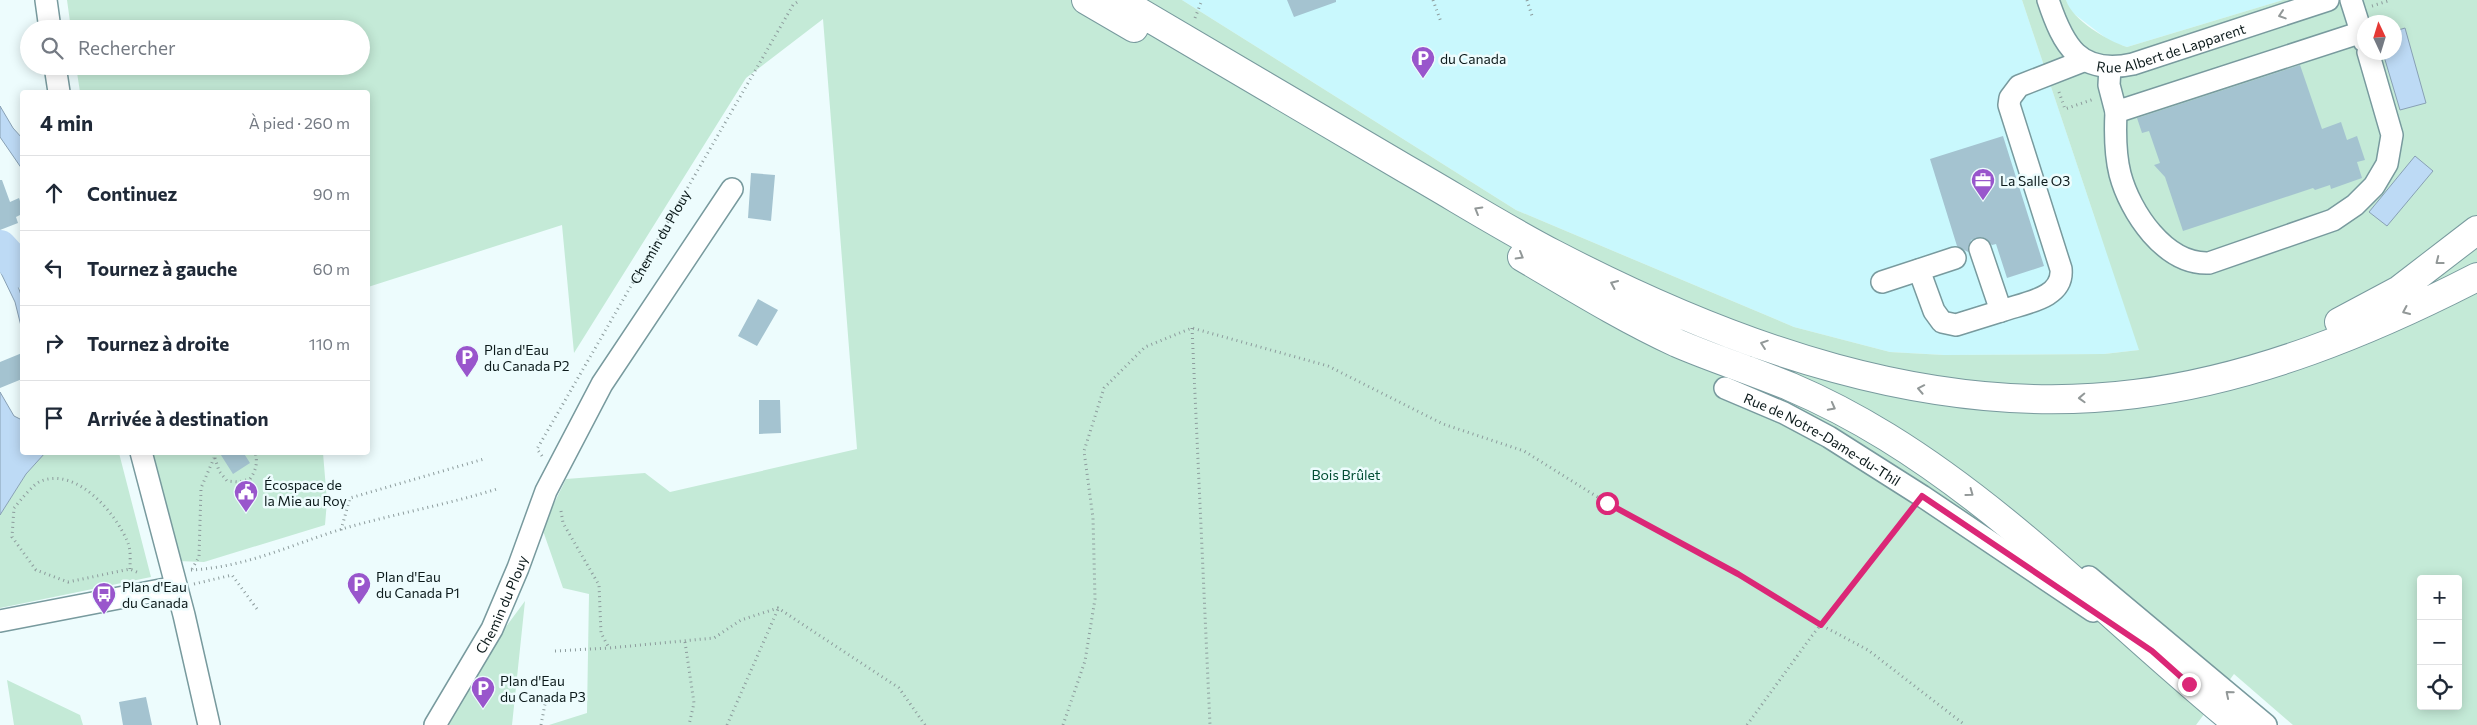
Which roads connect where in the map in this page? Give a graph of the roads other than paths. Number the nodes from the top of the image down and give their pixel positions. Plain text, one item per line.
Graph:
1 (46, 0) edge
2 (1086, 0) edge
3 (1119, 0) edge
4 (2048, 0) edge
5 (2328, 0) edge
6 (2351, 0) edge
7 (2357, 18) edge
8 (49, 20) edge
9 (2357, 39) edge
10 (2370, 60) edge
11 (2083, 61) junction
12 (2110, 67) junction
13 (56, 75) edge
14 (58, 90) edge
15 (2116, 112) junction
16 (732, 190) dead end
17 (2477, 230) edge
18 (1980, 248) dead end
19 (1955, 258) dead end
20 (1919, 270) junction
21 (1551, 274) junction
22 (2477, 277) edge
23 (1882, 282) dead end
24 (2477, 296) edge
25 (2002, 310) junction
26 (1725, 388) dead end
27 (2131, 395) junction
28 (142, 455) edge
29 (2053, 574) junction
30 (180, 581) junction
31 (0, 621) edge
32 (209, 725) edge
33 (435, 725) edge
34 (2239, 725) edge
35 (2266, 725) edge

1 - 8 street
2 -> 21 main road
27 -> 3 main road
4 - 11 street, Rue Albert de Lapparent
5 -> 12 street, Rue Albert de Lapparent
6 - 7 street
9 - 15 street
10 - 15 street
11 - 12 street, Rue Albert de Lapparent
11 - 25 street
12 - 15 street
13 - 14 street
16 - 33 street, Chemin du Plouy
17 -> 27 main road
18 - 25 street
19 - 20 street
20 - 23 street
20 - 25 street
21 - 24 main road
21 -> 29 main road
22 -> 27 main road
26 - 29 street, Rue de Notre-Dame-du-Thil
28 - 30 street
29 - 34 main road, Rue de Notre-Dame-du-Thil
35 -> 29 street, Rue de Notre-Dame-du-Thil
30 - 31 street
30 - 32 street

